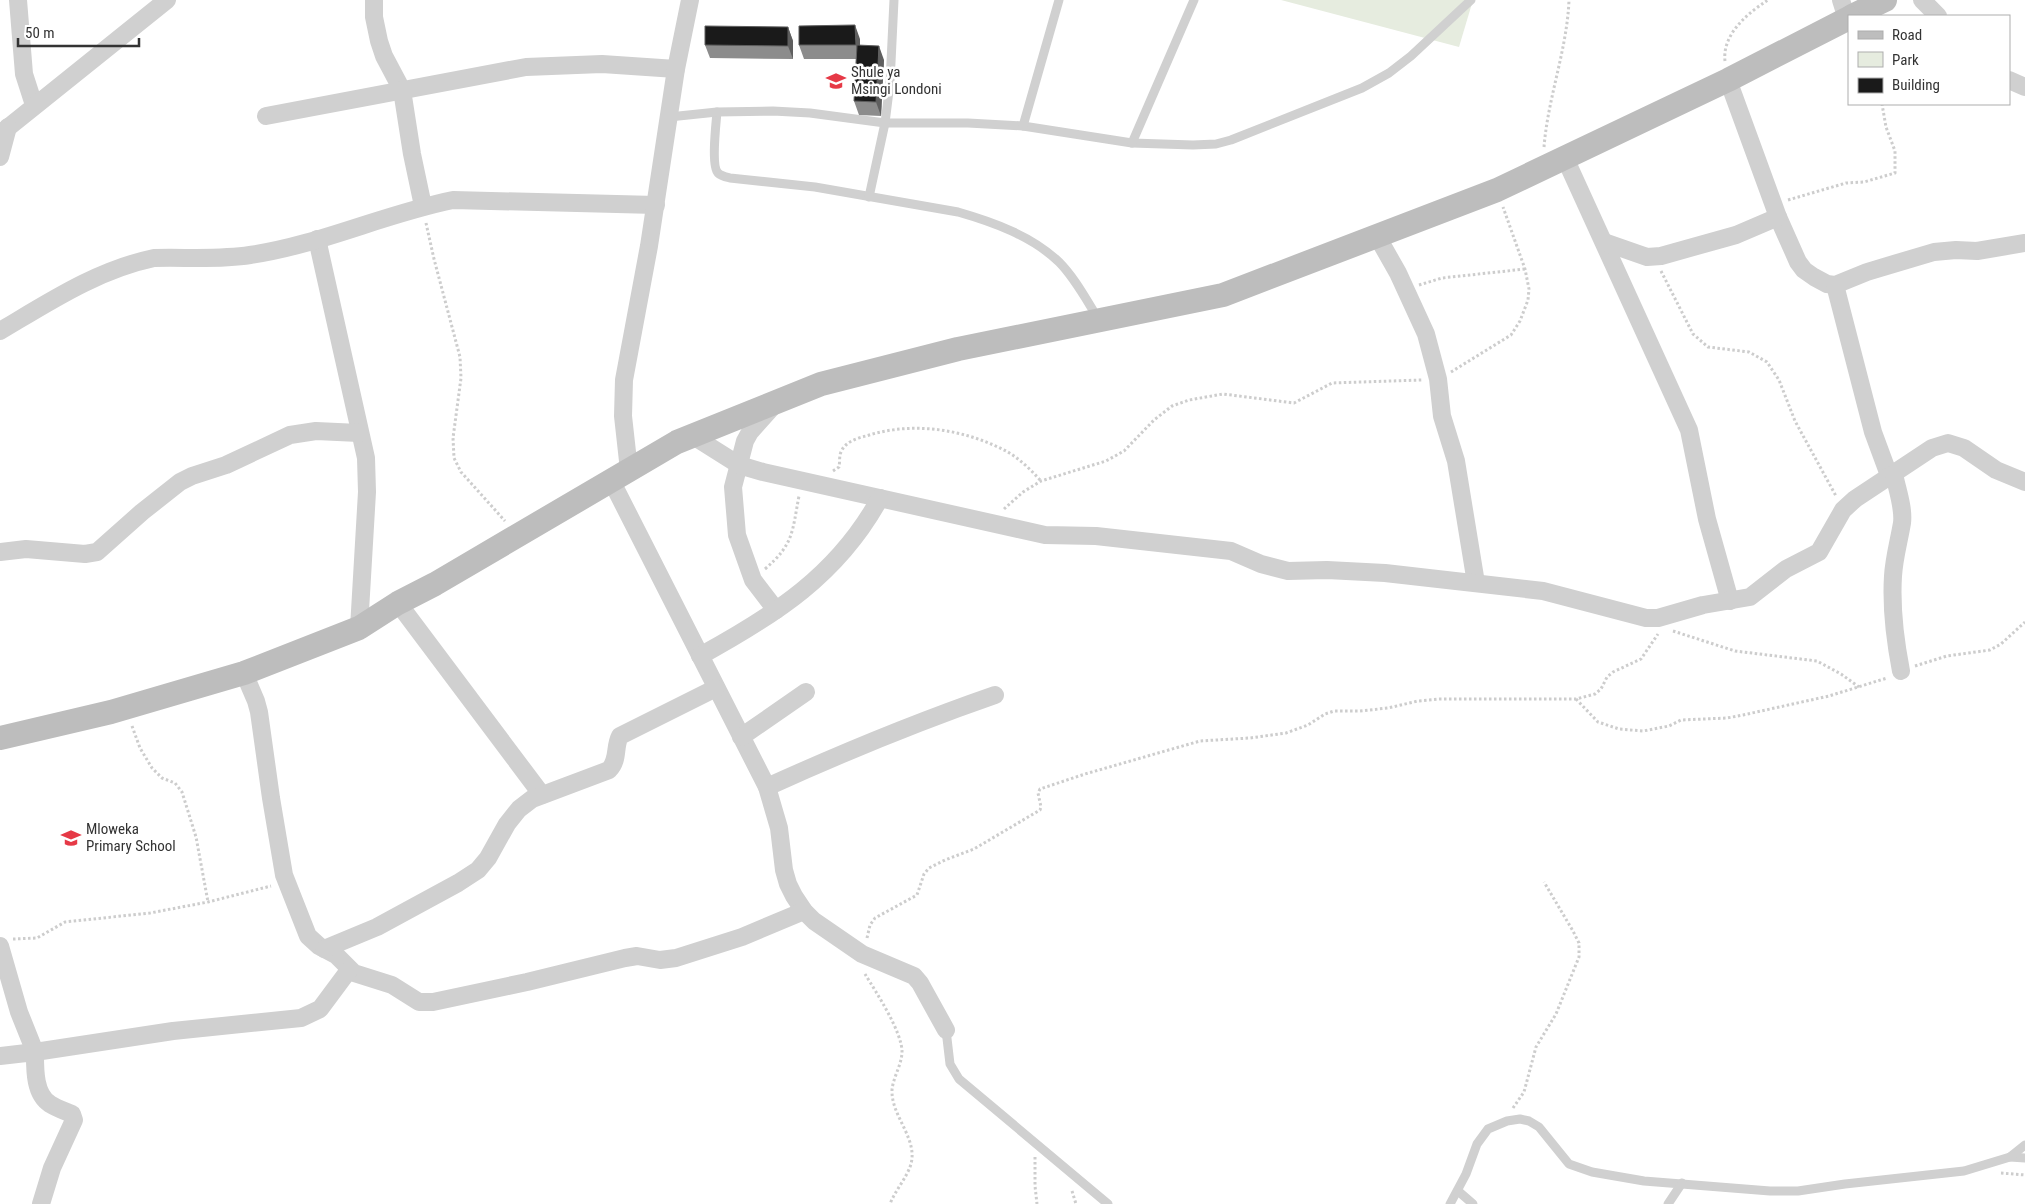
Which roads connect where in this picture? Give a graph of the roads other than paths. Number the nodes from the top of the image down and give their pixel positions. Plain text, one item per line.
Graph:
1 (18, 0) edge
2 (167, 0) edge
3 (374, 0) edge
4 (690, 0) edge
5 (894, 0) edge
6 (1059, 0) edge
7 (1194, 0) edge
8 (1471, 0) edge
9 (1885, 0) edge
10 (1922, 0) edge
11 (1847, 13) edge
12 (1937, 15) edge
13 (676, 69) junction
14 (1728, 80) junction
15 (2010, 80) edge
16 (2025, 87) edge
17 (402, 90) junction
18 (34, 106) junction
19 (717, 112) junction
20 (266, 116) dead end
21 (669, 117) junction
22 (885, 124) junction
23 (1023, 126) junction
24 (4, 130) edge
25 (1132, 143) junction
26 (0, 157) edge
27 (1565, 158) junction
28 (869, 197) junction
29 (656, 205) junction
30 (423, 206) junction
31 (1775, 211) junction
32 (1377, 236) junction
33 (317, 239) junction
34 (1604, 242) junction
35 (2025, 243) edge
36 (1835, 284) junction
37 (1099, 320) junction
38 (0, 331) edge
39 (777, 402) junction
40 (359, 433) junction
41 (693, 436) junction
42 (739, 465) junction
43 (620, 475) junction
44 (1892, 476) junction
45 (2025, 482) edge
46 (880, 498) junction
47 (0, 552) edge
48 (1476, 582) junction
49 (1730, 601) junction
50 (398, 603) junction
51 (776, 610) junction
52 (359, 628) junction
53 (700, 656) junction
54 (1901, 671) road end
55 (244, 673) junction
56 (716, 688) junction
57 (806, 692) dead end
58 (995, 695) dead end
59 (742, 737) junction
60 (0, 738) edge
61 (767, 787) junction
62 (542, 795) junction
63 (804, 911) junction
64 (4, 943) edge
65 (324, 948) junction
66 (349, 970) junction
67 (946, 1030) joint
68 (35, 1052) junction
69 (0, 1056) edge
70 (2025, 1145) edge
71 (2010, 1157) junction
72 (2025, 1158) edge
73 (1682, 1183) junction
74 (1458, 1191) junction
75 (41, 1204) edge
76 (1108, 1204) edge
77 (1450, 1204) edge
78 (1473, 1204) edge
79 (1668, 1204) edge

1 - 18 street
2 - 18 street
3 - 17 street
4 - 13 street
5 - 22 lane
6 - 23 lane
7 - 25 lane
8 - 25 lane
9 - 11 main road
10 - 12 street
11 - 14 main road
13 - 17 street
13 - 21 street
14 - 27 main road
14 - 31 street
15 - 16 street
17 - 20 street
17 - 30 street
18 - 24 street
19 - 21 lane
19 - 22 lane
19 - 28 lane
21 - 29 street
22 - 23 lane
22 - 28 lane
23 - 25 lane
24 - 26 street
27 - 32 main road
27 - 34 street
28 - 37 lane
29 - 30 street
29 - 43 street
30 - 33 street
31 - 34 street
31 - 36 street
32 - 37 main road
32 - 48 street
33 - 38 street
33 - 40 street
34 - 49 street
35 - 36 street
36 - 44 street
37 - 39 main road
39 - 41 main road
39 - 42 street
40 - 47 street
40 - 52 street
41 - 42 street
41 - 43 main road
42 - 46 street
42 - 51 street
43 - 50 main road
43 - 53 street
44 - 45 street
44 - 49 street
44 - 54 street
46 - 48 street
46 - 51 street
48 - 49 street
50 - 52 main road
50 - 62 street
51 - 53 street
52 - 55 main road
53 - 56 street
55 - 60 main road
55 - 65 street
56 - 59 street
56 - 62 street
57 - 59 street
58 - 61 street
59 - 61 street
61 - 63 street
62 - 65 street
63 - 66 street
63 - 67 street
64 - 68 street
65 - 66 street
66 - 68 street
67 - 76 lane
68 - 69 street
68 - 75 street
70 - 71 lane
71 - 72 lane
71 - 73 lane
73 - 74 lane
73 - 79 lane
74 - 77 lane
74 - 78 lane

